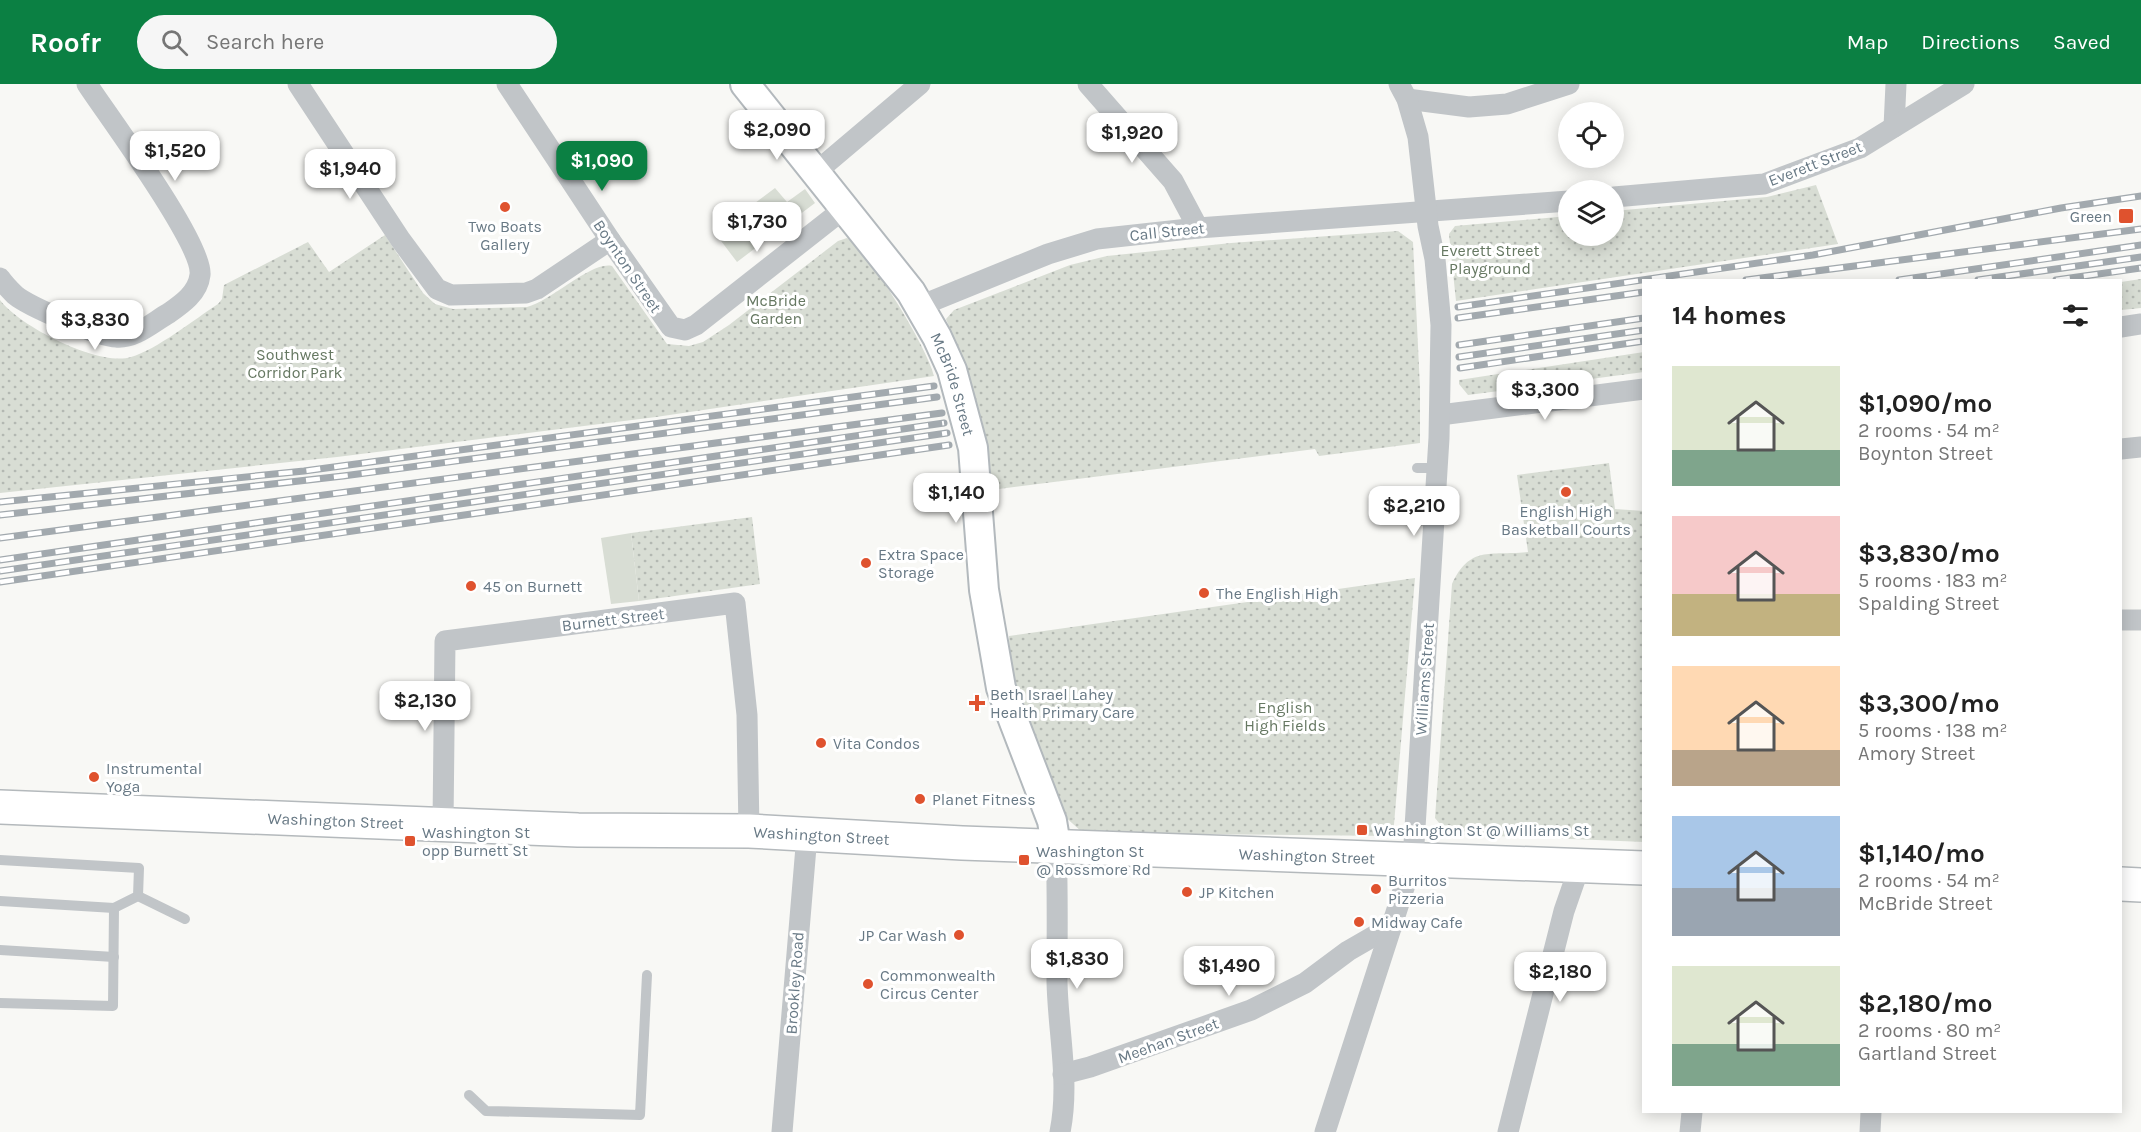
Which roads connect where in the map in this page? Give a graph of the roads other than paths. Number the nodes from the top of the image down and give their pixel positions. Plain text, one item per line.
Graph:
1 (87, 84) edge
2 (298, 84) edge
3 (507, 84) edge
4 (745, 84) edge
5 (920, 84) edge
6 (1088, 84) edge
7 (1569, 84) edge
8 (1896, 84) edge
9 (1964, 84) edge
10 (1403, 91) edge
11 (1894, 127) junction
12 (816, 172) junction
13 (1624, 196) edge
14 (1558, 202) edge
15 (845, 208) junction
16 (1427, 213) junction
17 (1198, 228) junction
18 (610, 240) junction
19 (0, 278) edge
20 (920, 306) junction
21 (2141, 324) edge
22 (2122, 327) edge
23 (1642, 388) edge
24 (1440, 415) junction
25 (2141, 447) edge
26 (2122, 449) edge
27 (1410, 520) dead end
28 (1434, 521) junction
29 (2122, 620) edge
30 (2141, 620) edge
31 (0, 807) edge
32 (443, 824) junction
33 (749, 831) junction
34 (807, 835) junction
35 (1056, 845) junction
36 (0, 860) edge
37 (1413, 860) junction
38 (1580, 865) junction
39 (1642, 868) edge
40 (2122, 884) edge
41 (2141, 885) edge
42 (138, 896) junction
43 (0, 901) edge
44 (114, 908) junction
45 (185, 919) dead end
46 (1393, 925) junction
47 (0, 950) edge
48 (114, 957) junction
49 (647, 975) dead end
50 (0, 1003) edge
51 (1063, 1074) junction
52 (469, 1095) dead end
53 (1692, 1113) edge
54 (1871, 1113) edge
55 (782, 1132) edge
56 (1060, 1132) edge
57 (1325, 1132) edge
58 (1508, 1132) edge
59 (1690, 1132) edge
60 (1870, 1132) edge

1 - 19 street
2 - 18 street
3 - 18 street, Boynton Street
4 - 12 street, McBride Street
5 - 12 street
6 - 17 street
7 - 10 street
8 - 11 street
9 - 11 street, Everett Street
10 - 16 street, Williams Street
11 - 13 street, Everett Street
12 - 15 street, McBride Street
14 - 16 street
15 - 18 street, Boynton Street
15 - 20 street, McBride Street
16 - 17 street, Call Street
16 - 24 street, Williams Street
17 - 20 street, Call Street
20 - 35 street, McBride Street
21 - 22 street
23 - 24 street
24 - 28 street, Williams Street
25 - 26 street
27 - 28 lane
28 - 37 street, Williams Street
29 - 30 street
31 - 32 main road, Washington Street
32 - 33 main road, Washington Street
32 - 33 street, Burnett Street
33 - 34 main road, Washington Street
34 - 35 main road, Washington Street
34 - 55 street, Brookley Road
35 - 37 main road, Washington Street
35 - 51 street
36 - 42 lane
37 - 38 main road, Washington Street
37 - 46 street, Williams Street
38 - 39 main road, Washington Street
38 - 58 street
40 - 41 main road
42 - 44 lane
42 - 45 lane
43 - 44 lane
44 - 48 lane
46 - 51 street, Meehan Street
46 - 57 street, Williams Street
47 - 48 lane
48 - 50 lane
49 - 52 lane
51 - 56 street
53 - 59 street
54 - 60 street

